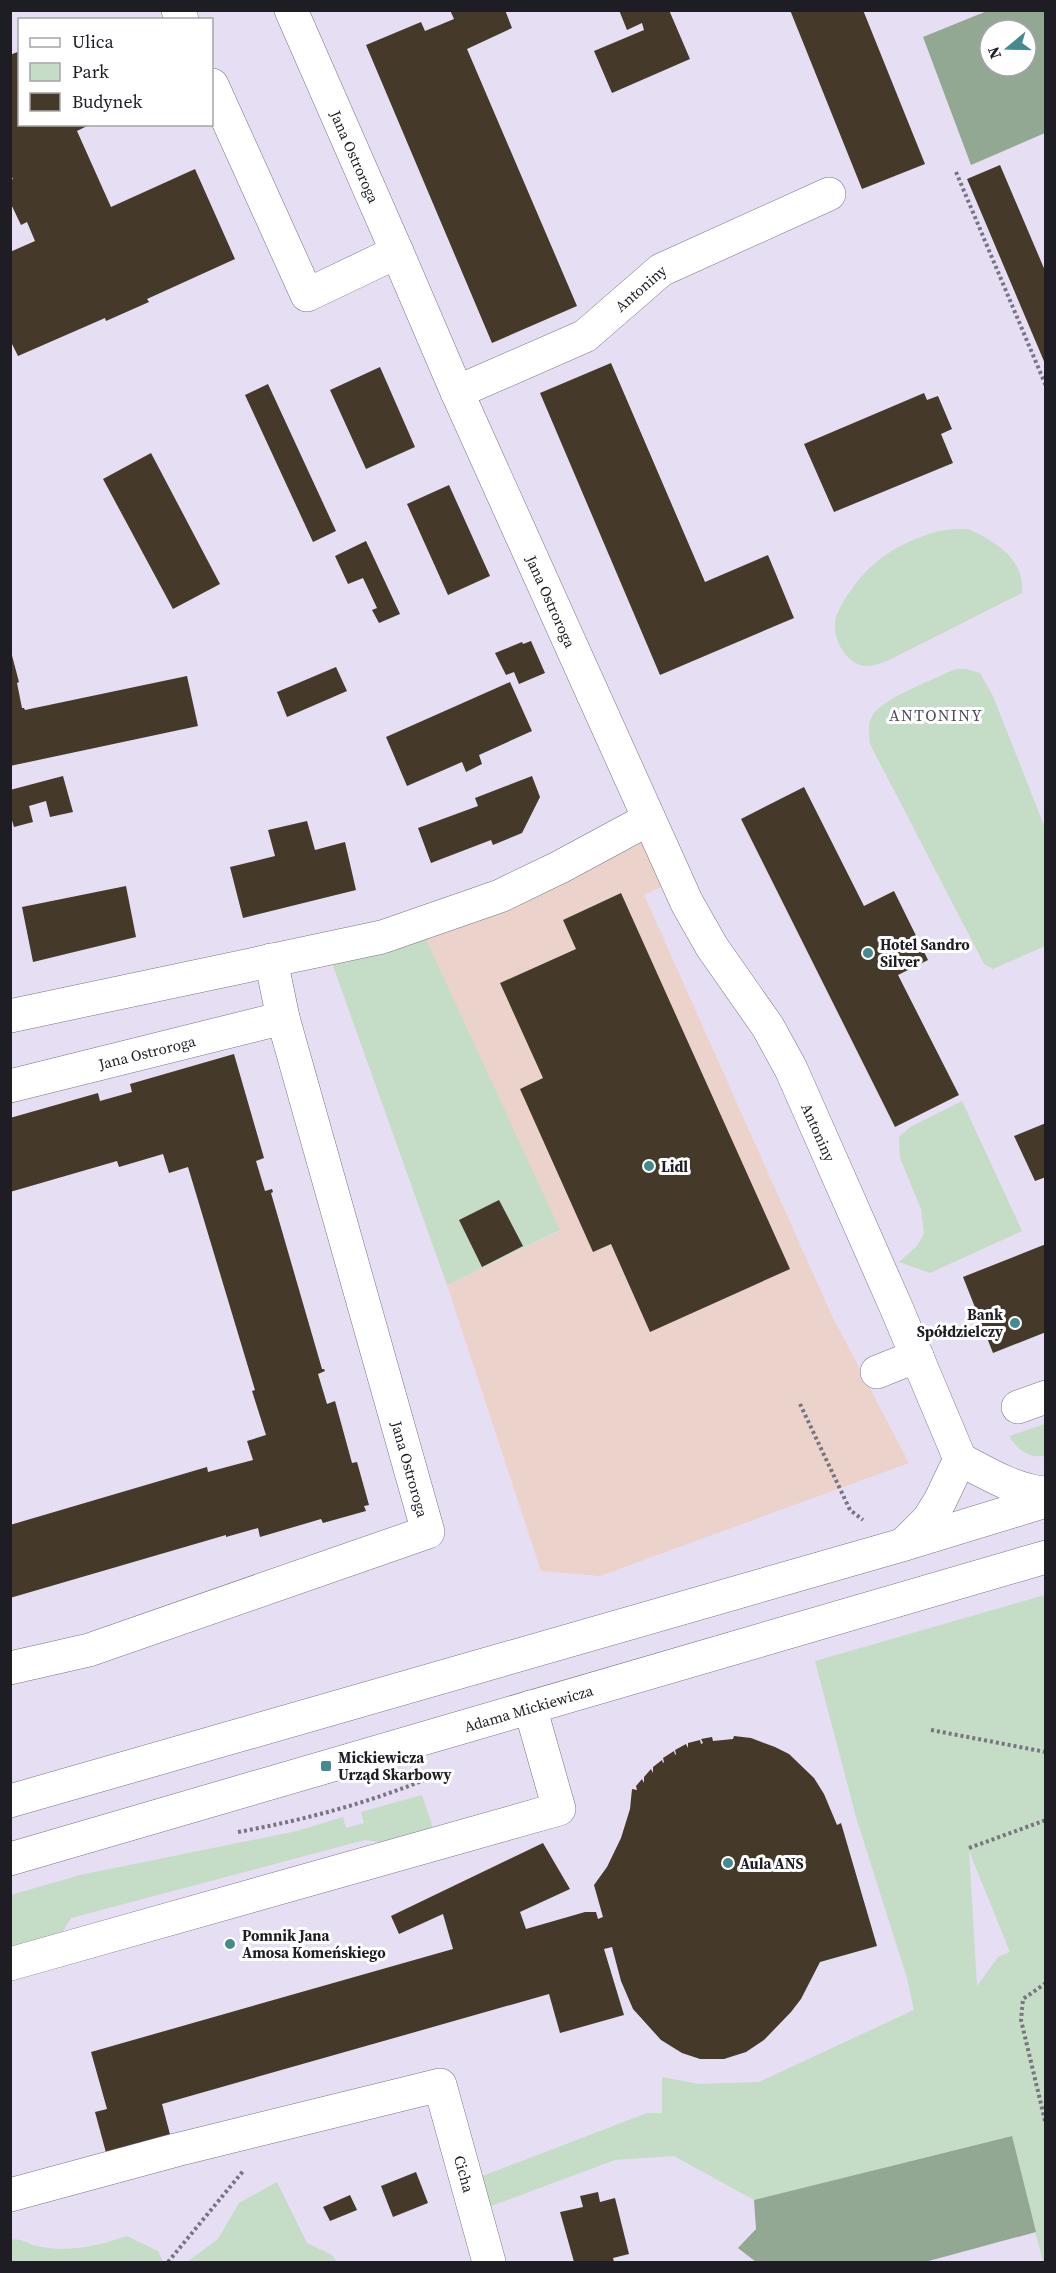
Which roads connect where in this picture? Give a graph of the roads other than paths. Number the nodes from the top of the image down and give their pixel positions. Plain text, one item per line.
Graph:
1 (291, 10) edge
2 (213, 87) edge
3 (829, 194) dead end
4 (397, 252) junction
5 (456, 392) junction
6 (650, 819) junction
7 (271, 960) junction
8 (10, 1016) edge
9 (283, 1018) junction
10 (10, 1086) edge
11 (917, 1356) junction
12 (877, 1372) dead end
13 (960, 1459) junction
14 (1046, 1493) edge
15 (1046, 1501) edge
16 (902, 1545) junction
17 (1046, 1557) edge
18 (10, 1668) edge
19 (530, 1707) junction
20 (10, 1801) edge
21 (10, 1859) edge
22 (10, 1964) edge
23 (10, 2195) edge
24 (489, 2262) edge

1 - 4 street, Jana Ostroroga
2 - 4 street
3 - 5 street, Antoniny
4 - 5 street, Jana Ostroroga
5 - 6 street, Jana Ostroroga
6 - 7 street
6 - 11 street, Antoniny
7 - 8 street
7 - 9 street, Jana Ostroroga
9 - 10 street, Jana Ostroroga
9 - 18 street, Jana Ostroroga
11 - 12 street
11 - 13 street, Antoniny
13 - 14 street
13 - 16 street
15 - 16 street
16 - 20 street
17 - 19 street, Adama Mickiewicza
19 - 21 street, Adama Mickiewicza
19 - 22 street
23 - 24 street, Cicha

